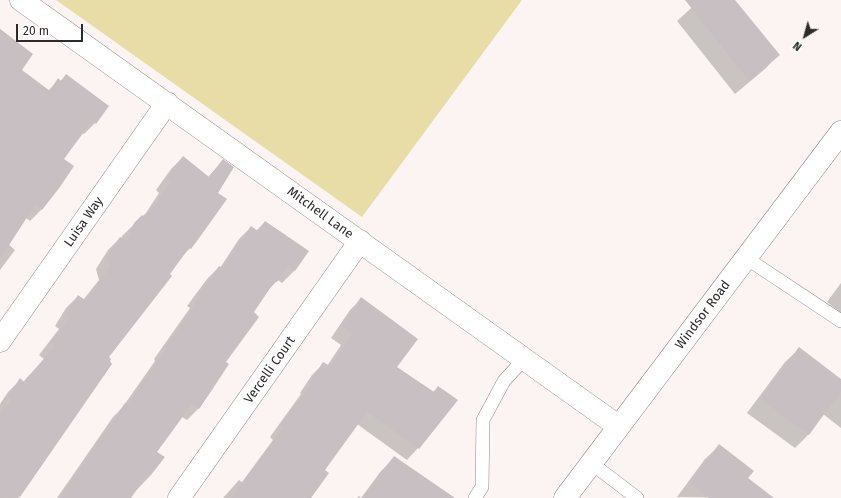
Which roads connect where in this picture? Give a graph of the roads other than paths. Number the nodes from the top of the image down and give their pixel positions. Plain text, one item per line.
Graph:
1 (21, 0) edge
2 (167, 103) junction
3 (841, 132) edge
4 (360, 241) junction
5 (746, 258) junction
6 (841, 320) edge
7 (0, 341) edge
8 (524, 359) junction
9 (618, 426) junction
10 (591, 463) junction
11 (179, 498) edge
12 (475, 498) edge
13 (565, 498) edge
14 (637, 498) edge

1 - 2 street, Mitchell Lane
2 - 4 street, Mitchell Lane
2 - 7 street, Luisa Way
3 - 5 street, Windsor Road
4 - 8 street, Mitchell Lane
4 - 11 street, Vercelli Court
5 - 6 lane
5 - 9 street, Windsor Road
8 - 9 street, Mitchell Lane
8 - 12 lane
9 - 10 street, Windsor Road
10 - 13 street, Windsor Road
10 - 14 lane

